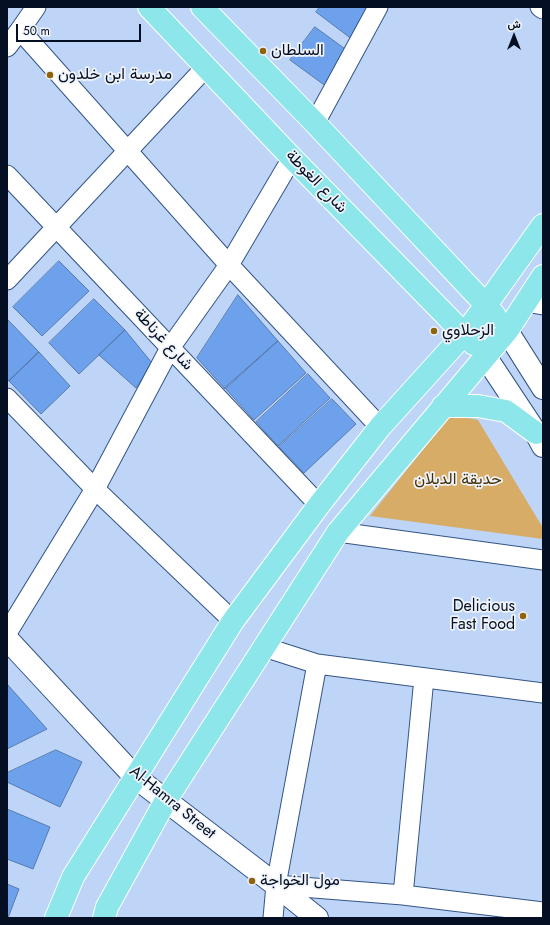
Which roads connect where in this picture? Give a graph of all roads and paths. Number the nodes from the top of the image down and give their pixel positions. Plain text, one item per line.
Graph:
1 (36, 7) edge
2 (149, 7) edge
3 (202, 7) edge
4 (378, 7) edge
5 (540, 7) edge
6 (543, 8) edge
7 (20, 30) junction
8 (7, 47) edge
9 (206, 67) junction
10 (315, 123) junction
11 (128, 151) junction
12 (292, 158) junction
13 (7, 175) edge
14 (543, 225) edge
15 (56, 227) junction
16 (229, 265) junction
17 (543, 276) edge
18 (7, 280) edge
19 (534, 304) edge
20 (486, 305) junction
21 (507, 331) junction
22 (464, 333) junction
23 (170, 348) junction
24 (485, 356) junction
25 (543, 388) edge
26 (7, 398) edge
27 (443, 406) junction
28 (380, 427) junction
29 (539, 440) edge
30 (95, 489) junction
31 (320, 505) junction
32 (338, 532) junction
33 (543, 560) edge
34 (233, 621) junction
35 (7, 632) edge
36 (7, 639) edge
37 (264, 647) junction
38 (316, 664) junction
39 (424, 678) junction
40 (543, 694) edge
41 (135, 777) junction
42 (166, 800) junction
43 (276, 885) junction
44 (403, 895) junction
45 (543, 912) edge
46 (56, 918) edge
47 (104, 918) edge
48 (272, 918) edge
49 (317, 918) edge

1 - 7 street
2 - 9 main road, شارع الغوطة
3 - 10 main road
4 - 10 street
5 - 6 street
7 - 8 street
7 - 11 street
9 - 11 street
9 - 12 main road, شارع الغوطة
10 - 20 main road
11 - 15 street
11 - 16 street
12 - 16 street
12 - 22 main road, شارع الغوطة
13 - 15 street, شارع غرناطة
14 - 20 main road
15 - 18 street
15 - 23 street, شارع غرناطة
16 - 23 street
16 - 28 street
17 - 19 main road
19 - 21 main road
20 - 21 main road
20 - 22 main road
21 - 24 main road
21 - 25 main road
22 - 24 main road, شارع الغوطة
22 - 28 main road
23 - 30 street
23 - 31 street, شارع غرناطة
24 - 27 main road
24 - 29 main road
26 - 30 street
27 - 29 main road
27 - 32 main road
28 - 31 main road
30 - 34 street
30 - 35 street
31 - 34 main road
32 - 33 street
32 - 37 main road
34 - 41 main road
36 - 41 main road, Al-Hamra Street
37 - 38 street
37 - 42 main road
38 - 39 street
38 - 43 street
39 - 40 street
39 - 44 street
41 - 42 main road, Al-Hamra Street
41 - 46 main road
42 - 43 main road, Al-Hamra Street
42 - 47 main road
43 - 44 street
43 - 48 street
43 - 49 main road, Al-Hamra Street
44 - 45 street

